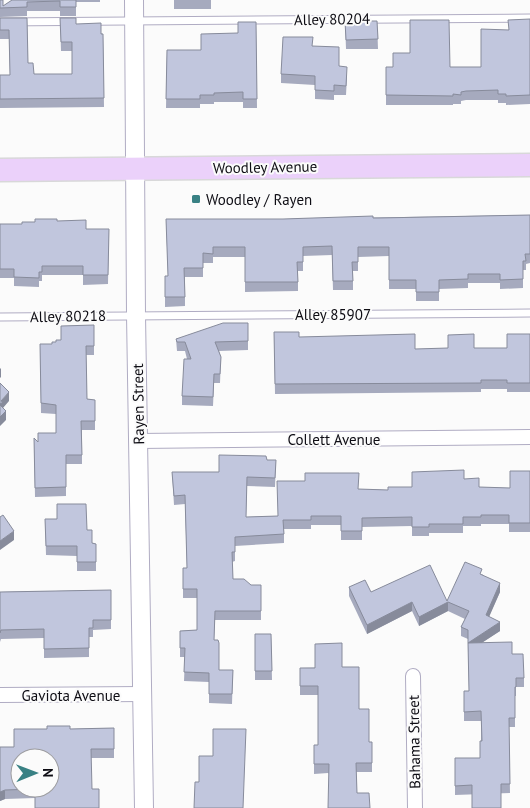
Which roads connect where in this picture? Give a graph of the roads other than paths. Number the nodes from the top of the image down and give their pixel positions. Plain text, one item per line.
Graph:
1 (134, 0) edge
2 (530, 18) edge
3 (134, 21) junction
4 (0, 22) edge
5 (530, 165) edge
6 (136, 168) junction
7 (0, 170) edge
8 (530, 313) edge
9 (136, 315) junction
10 (0, 317) edge
11 (530, 437) edge
12 (139, 441) junction
13 (413, 676) dead end
14 (143, 694) junction
15 (0, 695) edge
16 (144, 808) edge
17 (415, 808) edge

1 - 3 street, Rayen Street
2 - 3 lane, Alley 80204
3 - 4 lane, Alley 80204
3 - 6 street, Rayen Street
5 - 6 main road, Woodley Avenue
6 - 7 main road, Woodley Avenue
6 - 9 street, Rayen Street
8 - 9 lane, Alley 85907
9 - 10 lane, Alley 80218
9 - 12 street, Rayen Street
11 - 12 street, Collett Avenue
12 - 14 street, Rayen Street
13 - 17 street, Bahama Street
14 - 15 street, Gaviota Avenue
14 - 16 street, Rayen Street

